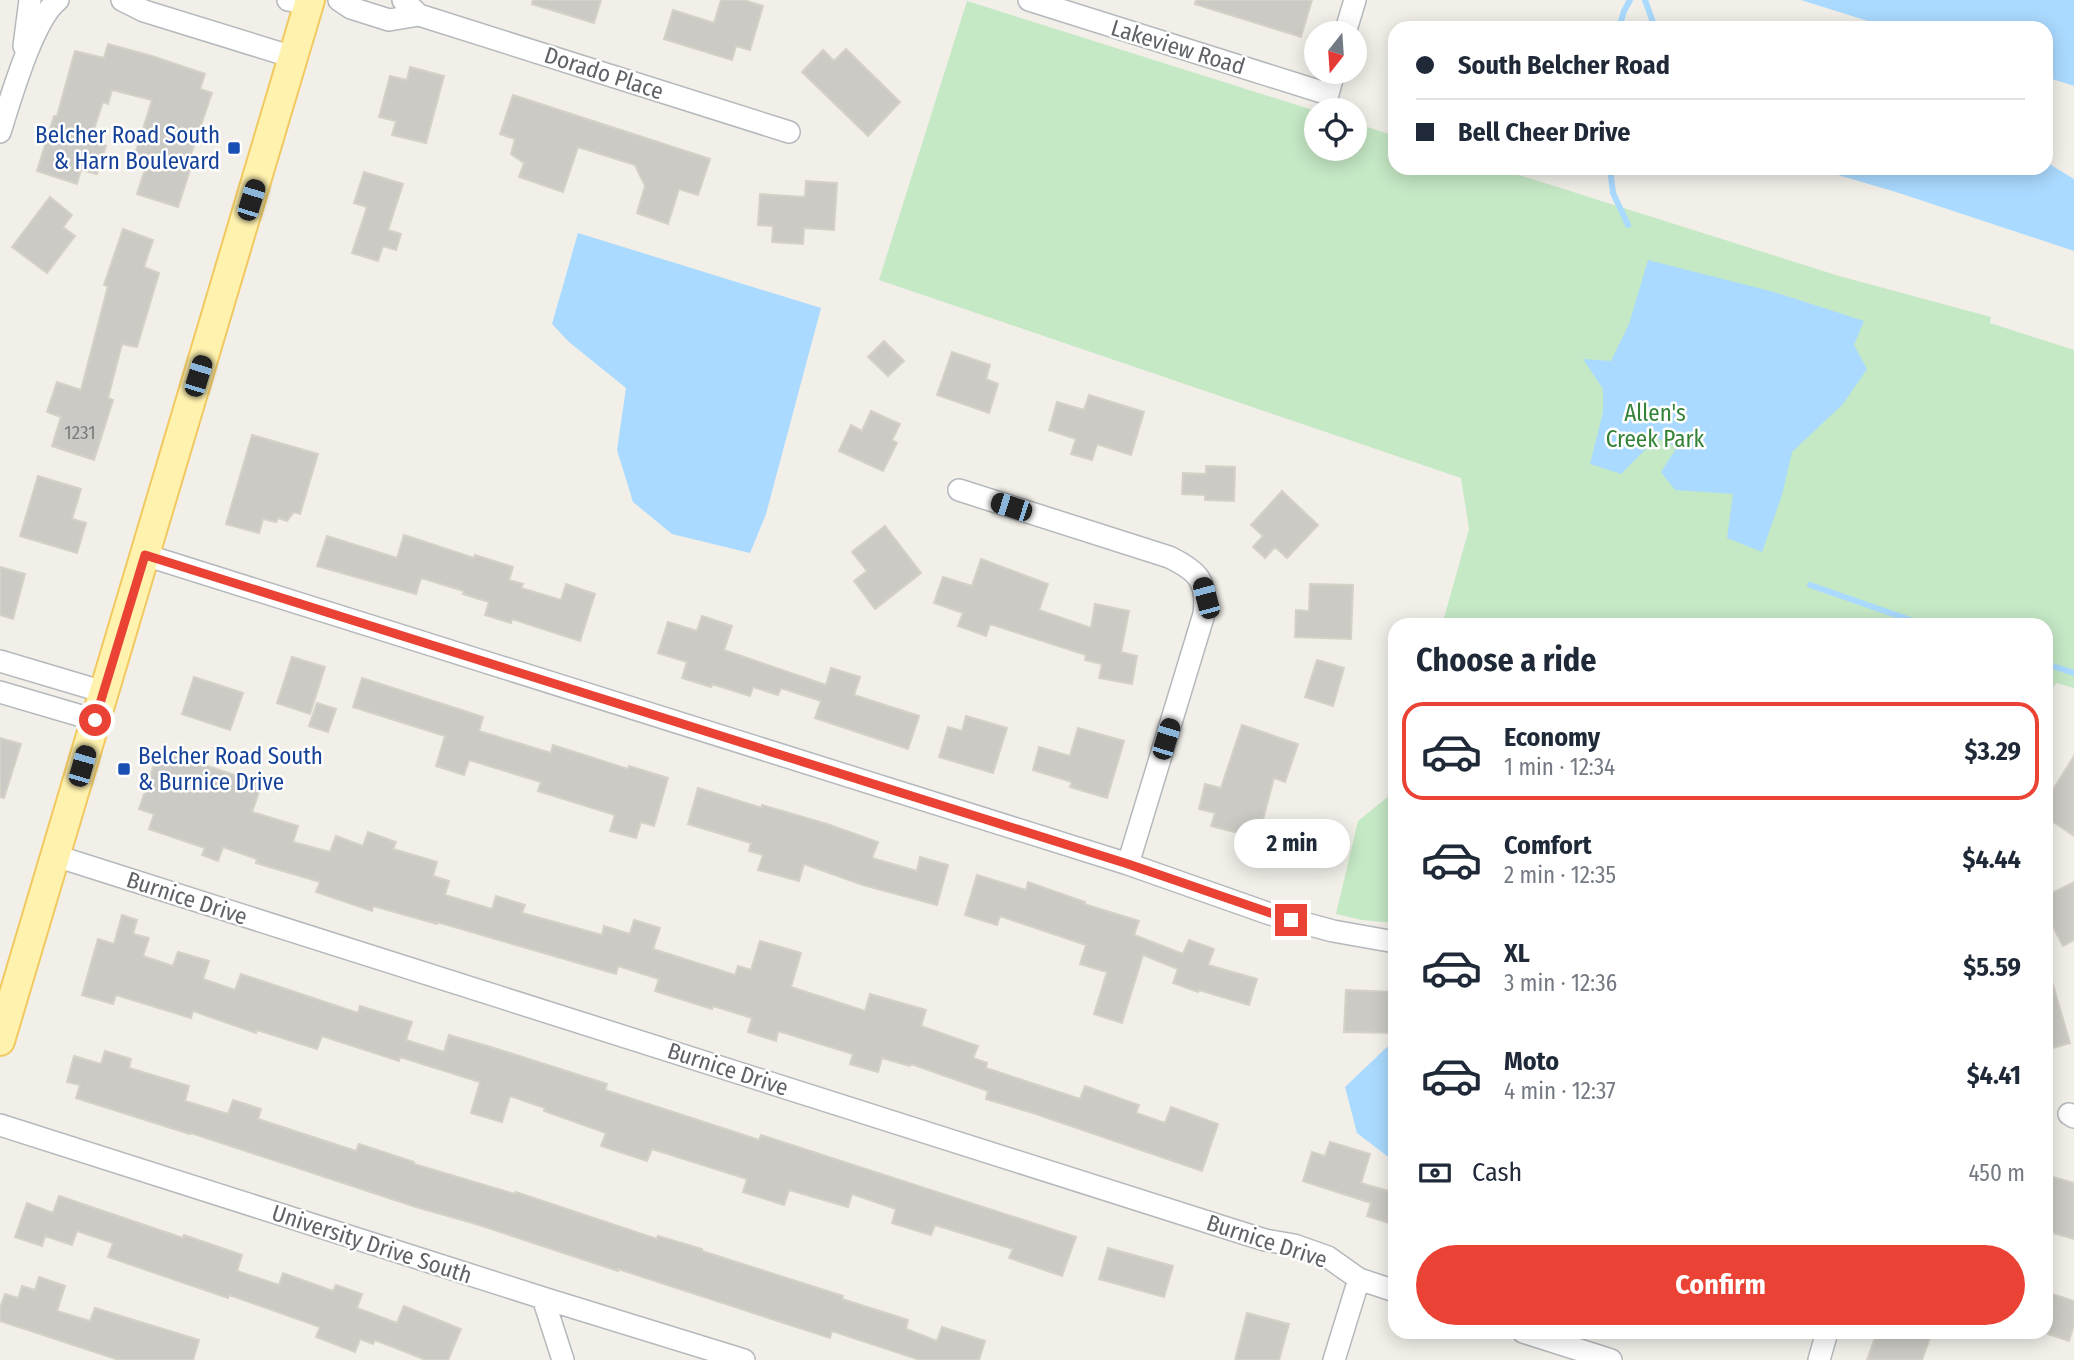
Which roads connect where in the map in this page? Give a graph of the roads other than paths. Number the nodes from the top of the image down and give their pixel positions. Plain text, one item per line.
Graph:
1 (30, 0) edge
2 (58, 0) edge
3 (122, 0) edge
4 (339, 0) edge
5 (403, 0) edge
6 (1029, 0) edge
7 (1355, 0) edge
8 (302, 1) edge
9 (419, 15) junction
10 (1349, 21) edge
11 (293, 57) junction
12 (21, 65) junction
13 (1331, 84) edge
14 (0, 132) edge
15 (789, 132) dead end
16 (959, 490) dead end
17 (145, 555) junction
18 (0, 661) edge
19 (0, 692) edge
20 (104, 692) junction
21 (95, 720) junction
22 (56, 856) junction
23 (1128, 864) junction
24 (1388, 941) edge
25 (0, 1041) edge
26 (0, 1125) edge
27 (1359, 1279) junction
28 (1388, 1289) edge
29 (543, 1298) junction
30 (1542, 1339) edge
31 (1825, 1339) edge
32 (1598, 1358) edge
33 (563, 1360) edge
34 (744, 1360) edge
35 (1334, 1360) edge
36 (1819, 1360) edge

1 - 12 street
2 - 12 street
3 - 11 street
4 - 9 street, Dorado Place
5 - 9 street, Dorado Place
6 - 13 street, Lakeview Road
7 - 10 street
8 - 11 main road
9 - 15 street, Dorado Place
11 - 17 main road
12 - 14 street
16 - 23 street
17 - 20 main road
17 - 23 street
18 - 20 street
19 - 21 street
20 - 21 main road
21 - 22 main road
22 - 25 main road
22 - 27 street, Burnice Drive
23 - 24 street
26 - 29 street, University Drive South
27 - 28 street, Burnice Drive
27 - 35 street
29 - 33 street
29 - 34 street, University Drive South
30 - 32 street
31 - 36 street

